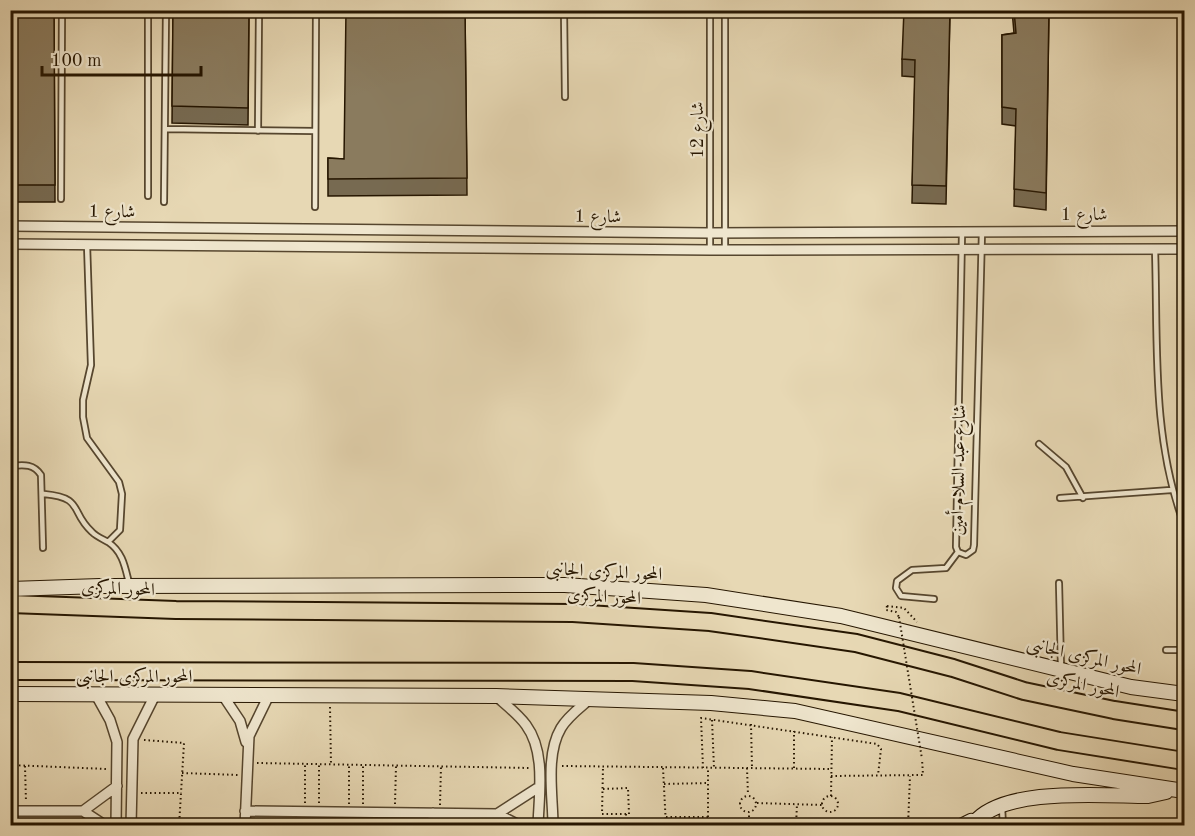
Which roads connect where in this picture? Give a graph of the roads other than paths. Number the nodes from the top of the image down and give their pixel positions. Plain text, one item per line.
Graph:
1 (62, 10) edge
2 (148, 10) edge
3 (166, 10) edge
4 (259, 10) edge
5 (316, 10) edge
6 (564, 10) edge
7 (710, 10) edge
8 (725, 10) edge
9 (565, 98) dead end
10 (165, 129) junction
11 (258, 130) junction
12 (315, 131) junction
13 (148, 196) dead end
14 (61, 199) dead end
15 (164, 202) dead end
16 (315, 207) dead end
17 (10, 226) edge
18 (962, 230) junction
19 (982, 230) junction
20 (1185, 231) edge
21 (710, 233) junction
22 (725, 233) junction
23 (10, 244) edge
24 (87, 244) junction
25 (962, 249) junction
26 (981, 249) junction
27 (1155, 249) junction
28 (1185, 249) edge
29 (710, 250) junction
30 (725, 250) junction
31 (1039, 444) dead end
32 (10, 466) edge
33 (1171, 490) junction
34 (44, 494) junction
35 (1060, 498) dead end
36 (1083, 498) junction
37 (1185, 524) edge
38 (108, 542) junction
39 (43, 548) dead end
40 (958, 552) junction
41 (1059, 583) dead end
42 (130, 586) junction
43 (10, 589) edge
44 (934, 599) dead end
45 (10, 604) edge
46 (1166, 650) dead end
47 (1185, 650) edge
48 (10, 670) edge
49 (1062, 671) junction
50 (95, 693) junction
51 (156, 693) junction
52 (10, 694) edge
53 (222, 694) junction
54 (1185, 694) edge
55 (269, 695) junction
56 (496, 696) junction
57 (591, 697) junction
58 (1185, 721) edge
59 (247, 750) junction
60 (1185, 760) edge
61 (117, 786) junction
62 (539, 787) junction
63 (1178, 790) edge
64 (1002, 805) junction
65 (10, 811) edge
66 (83, 811) junction
67 (245, 811) junction
68 (436, 814) junction
69 (497, 814) junction
70 (245, 824) edge
71 (106, 825) edge
72 (116, 825) edge
73 (131, 825) edge
74 (433, 825) edge
75 (521, 825) edge
76 (538, 825) edge
77 (553, 825) edge
78 (971, 825) edge
79 (1003, 825) edge

1 - 14 lane
2 - 13 lane
3 - 10 lane
4 - 11 lane
5 - 12 lane
6 - 9 lane
7 - 21 lane, شارع 12
8 - 22 lane, شارع 12
10 - 11 lane
10 - 15 lane
11 - 12 lane
12 - 16 lane
17 - 21 street, شارع 1
18 - 19 street, شارع 1
18 - 22 street, شارع 1
18 - 25 lane, شارع عبد السلام أمين
19 - 20 street, شارع 1
19 - 26 lane, شارع عبد السلام أمين
21 - 22 street, شارع 1
21 - 29 lane, شارع 12
22 - 30 lane, شارع 12
23 - 24 street, شارع 1
24 - 29 street, شارع 1
24 - 38 lane
25 - 26 street, شارع 1
25 - 30 street, شارع 1
25 - 40 lane, شارع عبد السلام أمين
26 - 27 street, شارع 1
26 - 40 lane, شارع عبد السلام أمين
27 - 28 street, شارع 1
27 - 33 lane
29 - 30 street, شارع 1
31 - 36 lane
32 - 34 lane
33 - 36 lane
33 - 37 lane
34 - 38 lane
34 - 39 lane
35 - 36 lane
38 - 42 lane
40 - 44 lane
41 - 49 lane
42 - 43 main road, المحور المركزى الجانبى
42 - 49 main road, المحور المركزى الجانبى
45 - 58 highway, المحور المركزى
46 - 47 lane
48 - 60 highway
49 - 54 main road, المحور المركزى الجانبى
50 - 51 main road, المحور المركزى الجانبى
50 - 52 main road, المحور المركزى الجانبى
50 - 61 street
51 - 53 main road, المحور المركزى الجانبى
51 - 73 street
53 - 55 main road, المحور المركزى الجانبى
53 - 59 street
55 - 56 main road, المحور المركزى الجانبى
55 - 59 street
56 - 57 main road, المحور المركزى الجانبى
56 - 62 street
57 - 63 main road, المحور المركزى الجانبى
57 - 77 street
59 - 67 street
61 - 66 street
61 - 72 street
62 - 69 street
62 - 76 street
63 - 64 main road
64 - 78 main road
64 - 79 lane
65 - 66 street
66 - 71 street
67 - 68 street
67 - 70 street
68 - 69 street
68 - 74 street
69 - 75 street

